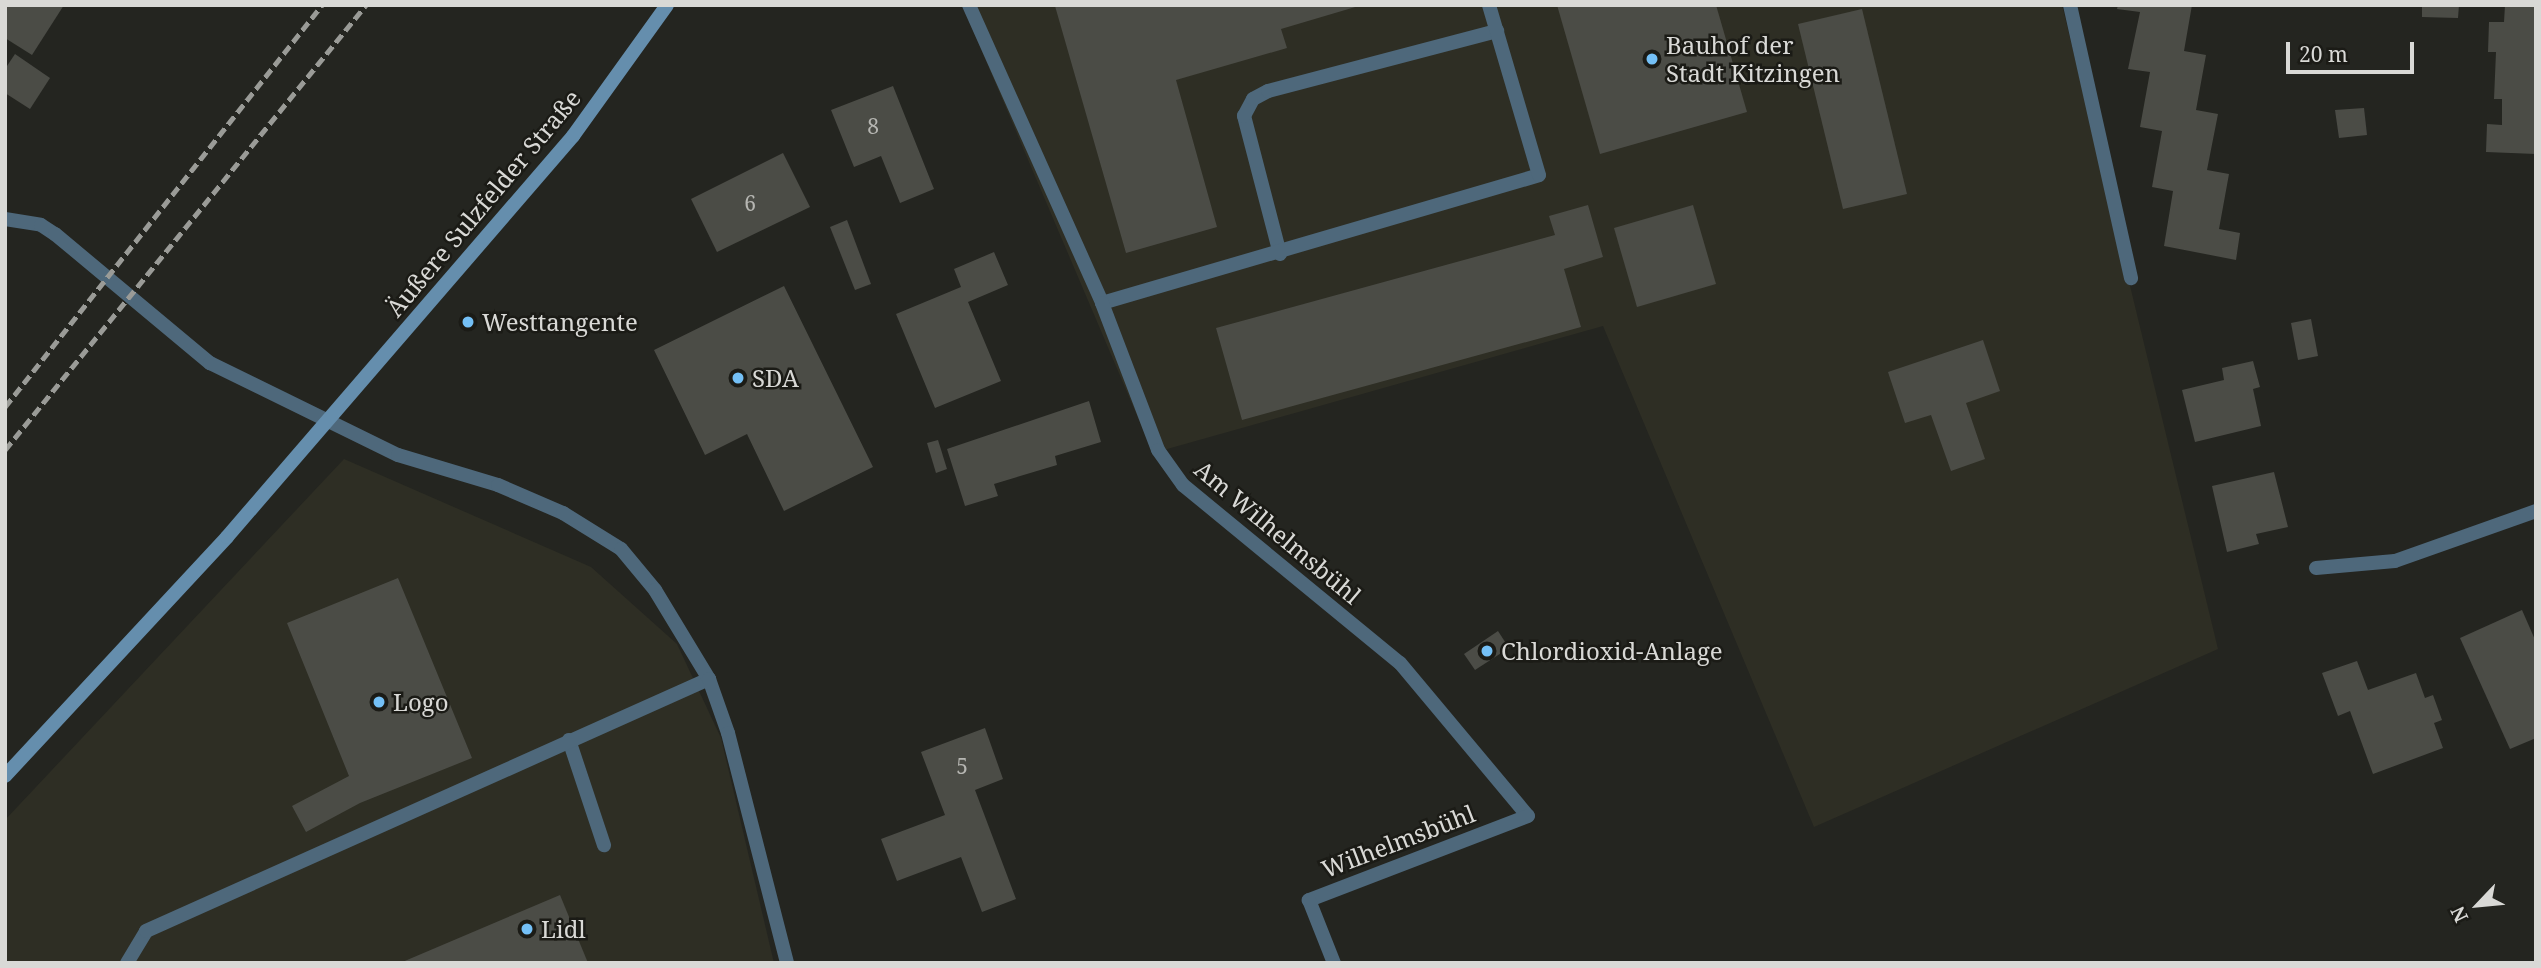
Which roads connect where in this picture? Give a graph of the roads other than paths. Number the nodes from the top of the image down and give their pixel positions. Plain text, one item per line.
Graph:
1 (667, 5) edge
2 (969, 5) edge
3 (1489, 5) edge
4 (2070, 5) edge
5 (1497, 31) junction
6 (5, 219) edge
7 (1280, 254) junction
8 (2131, 278) dead end
9 (1102, 303) junction
10 (324, 423) junction
11 (2536, 511) edge
12 (2316, 568) dead end
13 (709, 679) junction
14 (569, 740) junction
15 (5, 776) edge
16 (1528, 816) joint
17 (604, 845) dead end
18 (127, 963) edge
19 (787, 963) edge
20 (1334, 963) edge

1 - 10 main road, Äußere Sulzfelder Straße
2 - 9 street, Am Wilhelmsbühl
3 - 5 street
4 - 8 street
5 - 7 street
5 - 7 street
6 - 10 street
7 - 9 street
9 - 16 street, Am Wilhelmsbühl
10 - 13 street
10 - 15 main road
11 - 12 street
13 - 14 street
13 - 19 street
14 - 17 street
14 - 18 street
16 - 20 street, Wilhelmsbühl

